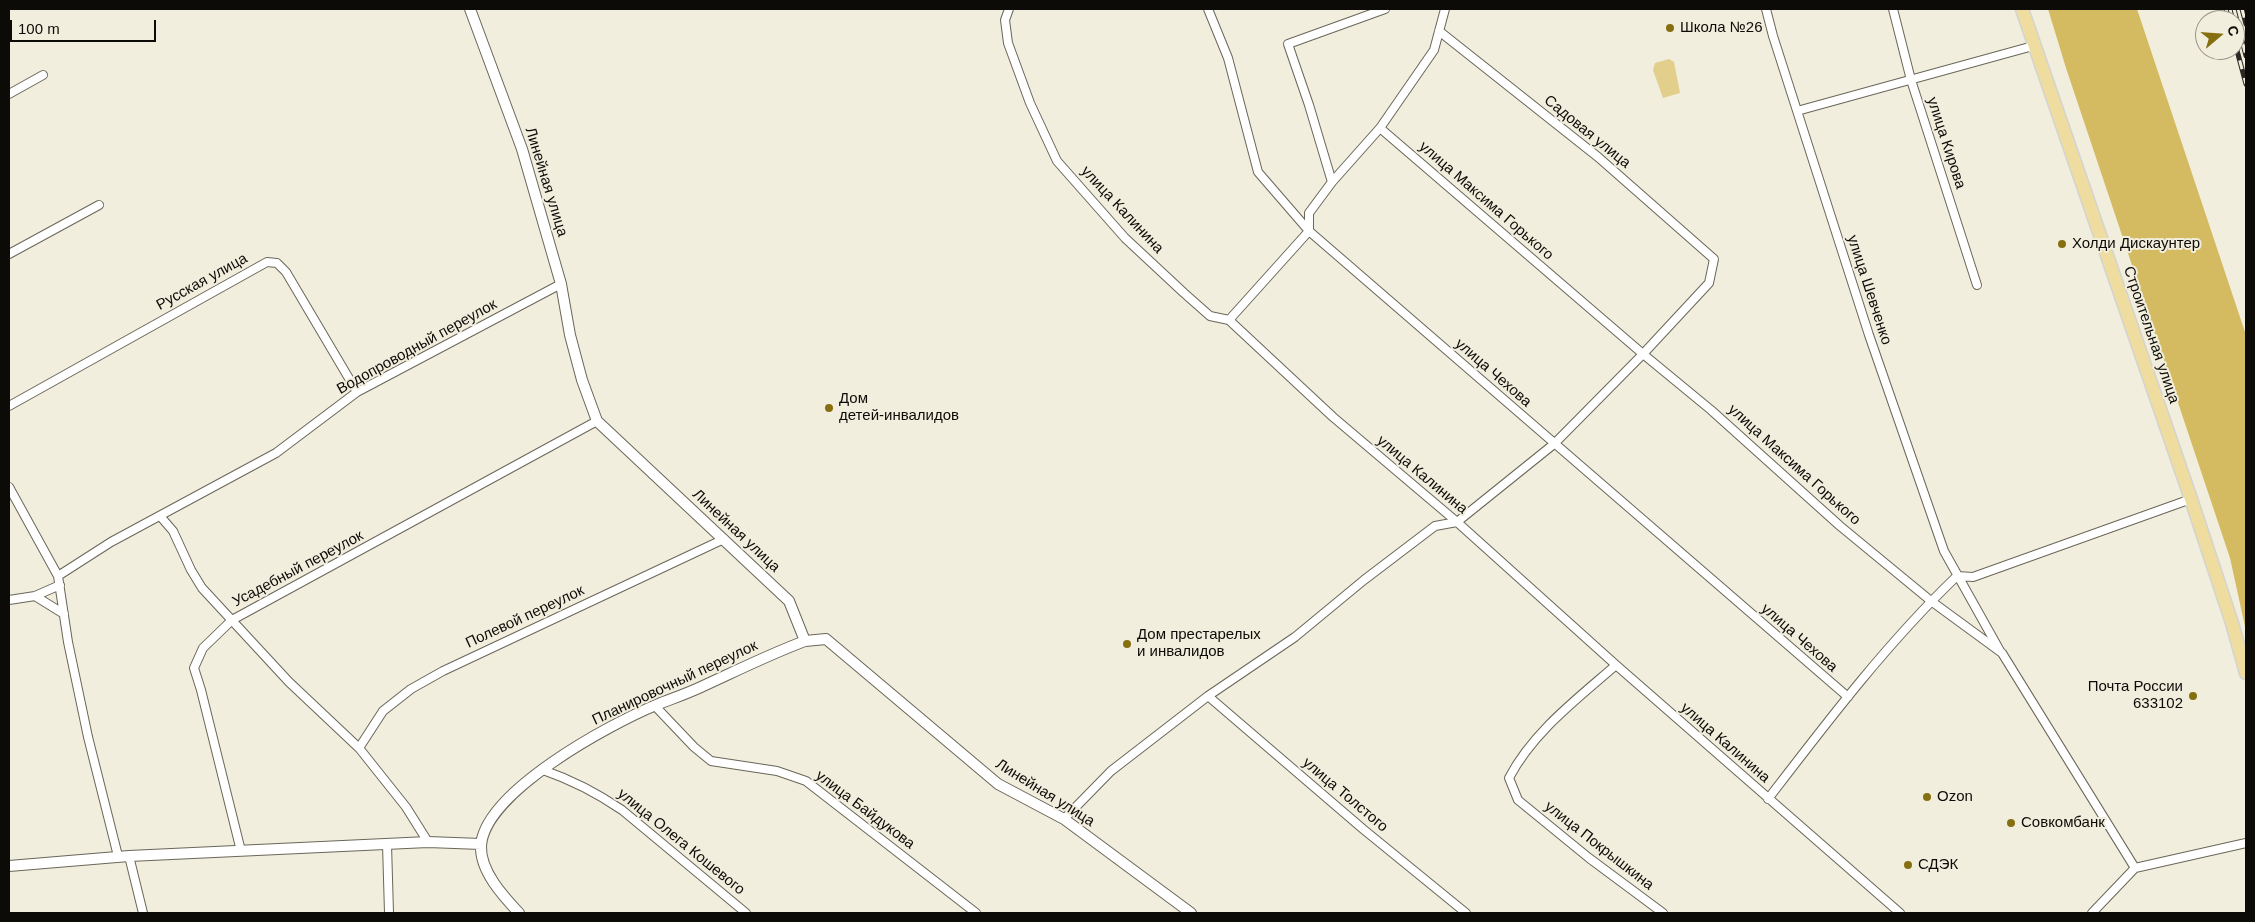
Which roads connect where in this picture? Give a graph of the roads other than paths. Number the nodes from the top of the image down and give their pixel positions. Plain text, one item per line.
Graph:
1 (470, 9) edge
2 (1009, 9) edge
3 (1208, 9) edge
4 (1385, 9) edge
5 (1445, 9) edge
6 (1766, 9) edge
7 (1893, 9) edge
8 (2022, 9) edge
9 (1439, 31) junction
10 (2033, 46) junction
11 (43, 75) dead end
12 (1911, 80) junction
13 (9, 94) edge
14 (1797, 111) junction
15 (1380, 128) junction
16 (1332, 182) junction
17 (99, 205) dead end
18 (1309, 231) junction
19 (9, 254) edge
20 (561, 284) junction
21 (1977, 285) dead end
22 (1229, 320) junction
23 (1643, 354) junction
24 (357, 392) junction
25 (9, 406) edge
26 (597, 421) junction
27 (1554, 444) junction
28 (9, 487) edge
29 (2190, 499) junction
30 (160, 516) junction
31 (1457, 522) junction
32 (724, 539) junction
33 (58, 576) junction
34 (1957, 576) junction
35 (60, 585) junction
36 (35, 596) junction
37 (9, 600) edge
38 (1931, 601) junction
39 (64, 614) junction
40 (232, 620) junction
41 (805, 641) junction
42 (2002, 653) junction
43 (1616, 665) junction
44 (2246, 673) edge
45 (1208, 696) junction
46 (1848, 697) junction
47 (655, 706) junction
48 (359, 748) junction
49 (543, 770) junction
50 (1768, 799) junction
51 (1064, 819) junction
52 (428, 842) junction
53 (2246, 843) edge
54 (387, 844) junction
55 (481, 844) junction
56 (241, 850) junction
57 (124, 856) junction
58 (9, 866) edge
59 (2135, 868) junction
60 (143, 913) edge
61 (388, 913) edge
62 (519, 913) edge
63 (746, 913) edge
64 (976, 913) edge
65 (1191, 913) edge
66 (1466, 913) edge
67 (1663, 913) edge
68 (1900, 913) edge
69 (2092, 913) edge

1 - 20 street, Линейная улица
2 - 22 street, улица Калинина
3 - 18 street, улица Чехова
4 - 16 street
5 - 9 street
6 - 14 street, улица Шевченко
7 - 12 street, улица Кирова
8 - 10 main road, Строительная улица
9 - 15 street
9 - 23 street, Садовая улица
10 - 12 street
10 - 29 main road, Строительная улица
11 - 13 street
12 - 14 street
12 - 21 street, улица Кирова
14 - 34 street, улица Шевченко
15 - 16 street
15 - 23 street, улица Максима Горького
16 - 18 street
17 - 19 street
18 - 22 street
18 - 27 street, улица Чехова
20 - 24 street, Водопроводный переулок
20 - 26 street, Линейная улица
22 - 31 street, улица Калинина
23 - 27 street
23 - 38 street, улица Максима Горького
24 - 25 street, Русская улица
24 - 30 street, Водопроводный переулок
26 - 32 street, Линейная улица
26 - 40 street, Усадебный переулок
27 - 31 street
27 - 46 street, улица Чехова
28 - 33 street
29 - 34 street
29 - 44 main road, Строительная улица
30 - 33 street, Водопроводный переулок
30 - 40 street
31 - 43 street, улица Калинина
31 - 45 street
32 - 41 street, Линейная улица
32 - 48 street, Полевой переулок
33 - 35 street
34 - 38 street
34 - 42 street, улица Шевченко
35 - 36 street
35 - 39 street
36 - 37 street
36 - 39 street
38 - 42 street, улица Максима Горького
38 - 46 street
39 - 57 street
40 - 48 street
40 - 56 street, Усадебный переулок
41 - 47 street, Планировочный переулок
41 - 51 street, Линейная улица
42 - 59 street, улица Максима Горького
43 - 50 street, улица Калинина
43 - 67 street, улица Покрышкина
45 - 51 street
45 - 66 street, улица Толстого
46 - 50 street
47 - 49 street, Планировочный переулок
47 - 64 street, улица Байдукова
48 - 52 street
49 - 55 street, Планировочный переулок
49 - 63 street, улица Олега Кошевого
50 - 68 street, улица Калинина
51 - 65 street, Линейная улица
52 - 54 street
52 - 55 street
53 - 59 street
54 - 56 street
54 - 61 street
55 - 62 street
56 - 57 street
57 - 58 street
57 - 60 street
59 - 69 street

